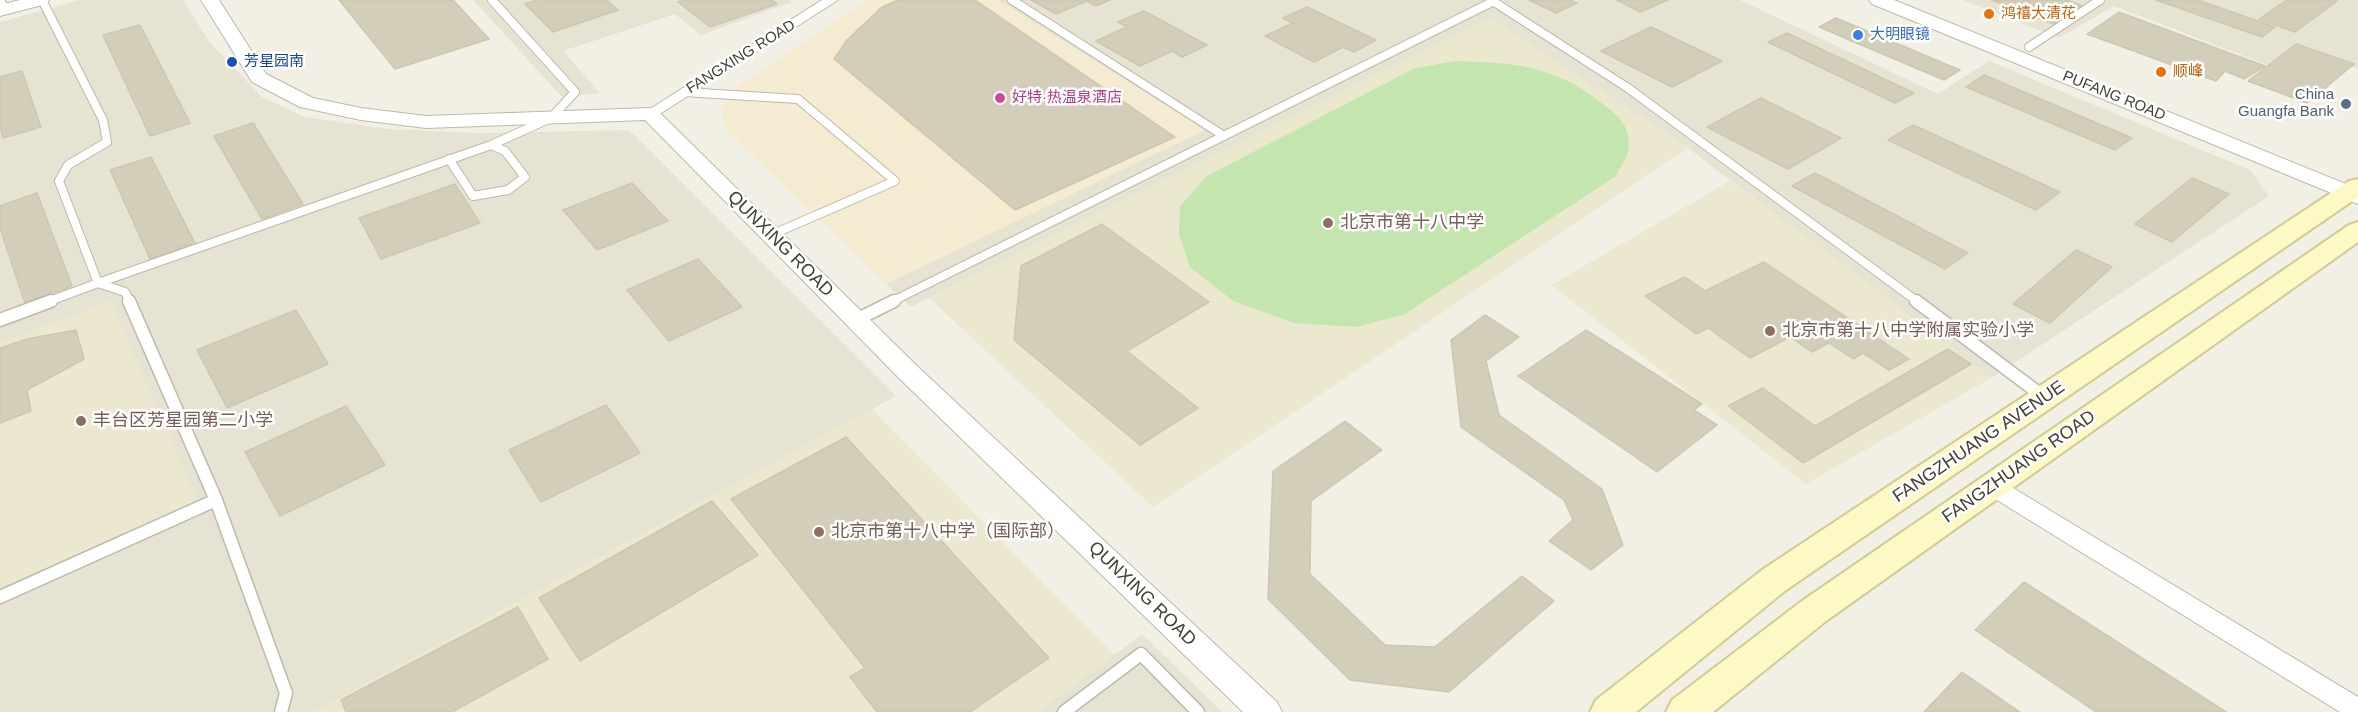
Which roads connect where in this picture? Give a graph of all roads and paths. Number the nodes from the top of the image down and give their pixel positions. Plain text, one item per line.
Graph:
1 (41, 0) edge
2 (210, 0) edge
3 (492, 0) edge
4 (831, 0) edge
5 (1012, 0) edge
6 (1878, 0) edge
7 (1912, 0) edge
8 (2100, 0) edge
9 (1492, 1) edge
10 (2, 7) edge
11 (2029, 47) junction
12 (684, 92) junction
13 (650, 114) junction
14 (551, 118) junction
15 (1224, 136) junction
16 (491, 145) junction
17 (448, 159) junction
18 (2356, 189) edge
19 (2358, 230) edge
20 (771, 235) junction
21 (98, 282) junction
22 (0, 320) edge
23 (856, 320) junction
24 (2044, 397) junction
25 (1992, 486) junction
26 (216, 500) junction
27 (0, 597) edge
28 (2358, 710) edge
29 (281, 712) edge
30 (1064, 712) edge
31 (1198, 712) edge
32 (1265, 712) edge
33 (1609, 712) edge
34 (1685, 712) edge

1 - 10 street
1 - 21 lane
2 - 14 street
3 - 14 lane
4 - 12 street, FANGXING ROAD
5 - 15 lane
6 - 18 street, PUFANG ROAD
7 - 11 street, PUFANG ROAD
8 - 11 lane
9 - 15 lane
9 - 24 lane
11 - 18 street, PUFANG ROAD
12 - 13 street, FANGXING ROAD
12 - 20 lane
13 - 14 street
13 - 20 street, QUNXING ROAD
14 - 16 lane
15 - 23 lane
16 - 17 lane
16 - 17 lane
17 - 21 lane
18 - 24 main road, FANGZHUANG AVENUE
19 - 25 main road, FANGZHUANG ROAD
20 - 23 street, QUNXING ROAD
21 - 22 lane
21 - 26 lane
23 - 32 street, QUNXING ROAD
24 - 33 main road, FANGZHUANG AVENUE
25 - 28 street
25 - 34 main road, FANGZHUANG ROAD
26 - 27 lane
26 - 29 lane
30 - 31 lane

